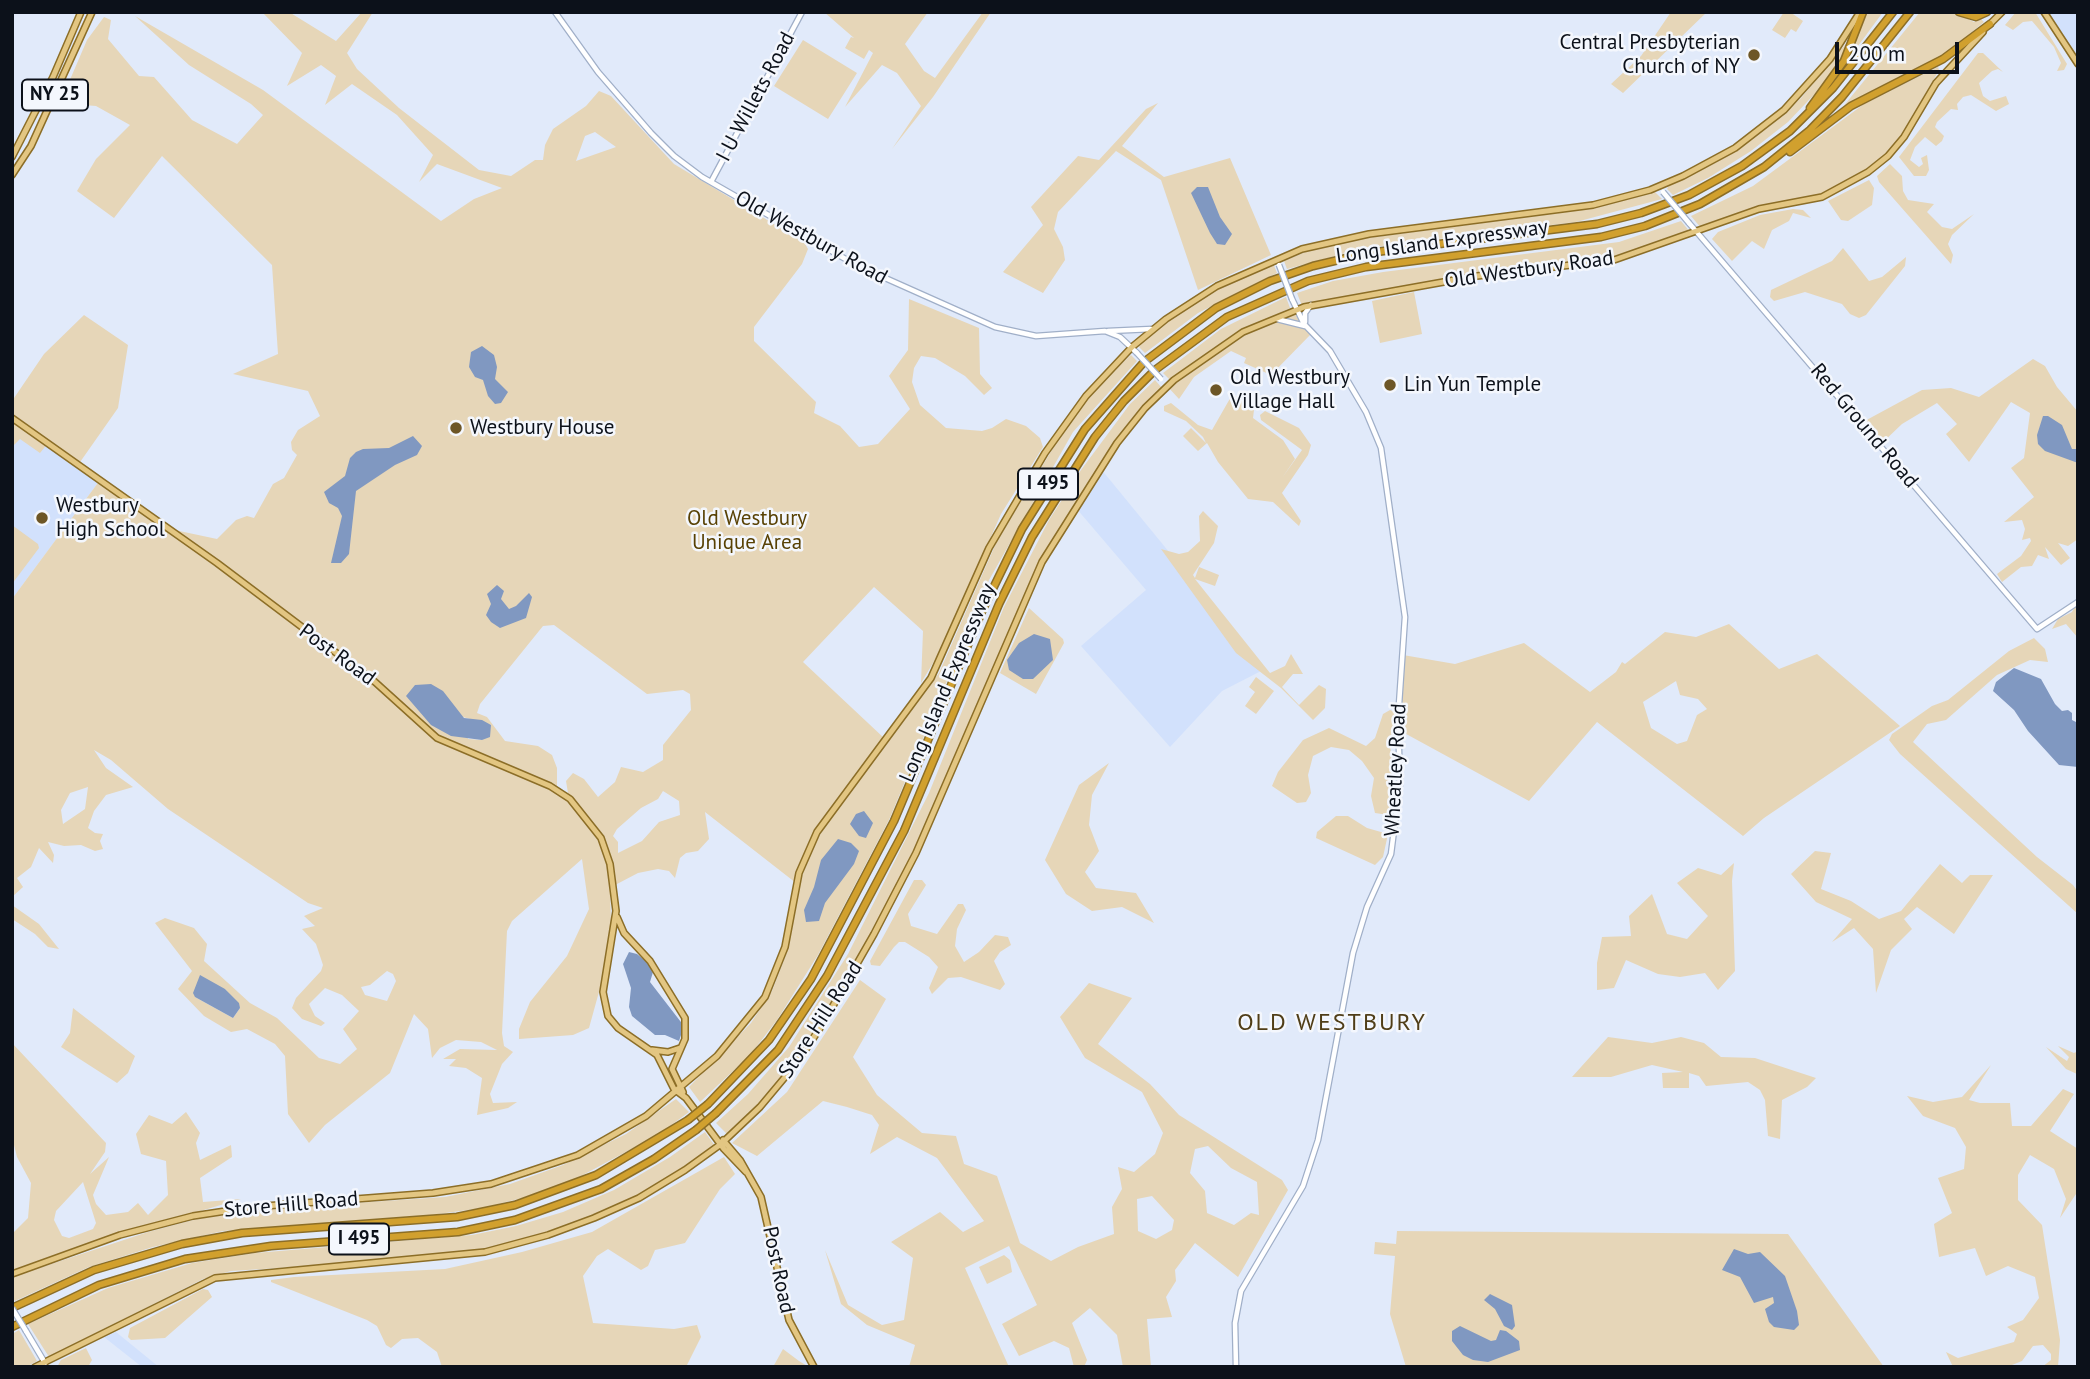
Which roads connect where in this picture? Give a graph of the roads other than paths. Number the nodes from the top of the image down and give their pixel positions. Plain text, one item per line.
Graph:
1 (81, 12) edge
2 (92, 12) edge
3 (555, 12) edge
4 (802, 12) edge
5 (1861, 12) edge
6 (1893, 12) edge
7 (1910, 12) edge
8 (1959, 12) edge
9 (1987, 12) edge
10 (2002, 12) edge
11 (2044, 12) edge
12 (1990, 24) junction
13 (2078, 64) edge
14 (1801, 121) junction
15 (12, 157) edge
16 (1764, 167) junction
17 (12, 176) edge
18 (711, 182) junction
19 (1658, 187) junction
20 (1697, 232) junction
21 (1276, 258) junction
22 (1311, 305) junction
23 (1296, 309) junction
24 (1269, 319) junction
25 (1306, 326) junction
26 (1153, 329) junction
27 (1105, 331) junction
28 (1132, 347) junction
29 (1167, 386) junction
30 (12, 418) edge
31 (2078, 602) edge
32 (616, 911) junction
33 (624, 933) junction
34 (614, 937) junction
35 (682, 1047) junction
36 (650, 1049) junction
37 (680, 1090) junction
38 (722, 1142) junction
39 (12, 1274) edge
40 (12, 1308) edge
41 (12, 1327) edge
42 (45, 1363) junction
43 (35, 1367) edge
44 (814, 1367) edge
45 (1236, 1367) edge

1 - 15 main road, NY 25
2 - 17 main road, NY 25
3 - 18 street, Old Westbury Road
4 - 18 street, I U Willets Road
5 - 14 highway
5 - 19 main road
6 - 14 highway, Long Island Expressway / I 495
7 - 16 highway, Long Island Expressway / I 495
8 - 9 highway
10 - 12 main road, Old Westbury Road
11 - 13 main road
12 - 16 highway
12 - 20 main road, Old Westbury Road
14 - 40 highway, Long Island Expressway / I 495, bridge
16 - 41 highway, Long Island Expressway / I 495, bridge
18 - 27 street, Old Westbury Road
19 - 20 street, Red Ground Road, bridge
19 - 21 main road
20 - 22 main road, Old Westbury Road
20 - 31 street, Red Ground Road
21 - 23 street, Wheatley Road, bridge
21 - 26 main road
22 - 23 main road, Old Westbury Road
22 - 25 street
23 - 24 main road, Old Westbury Road
23 - 25 street, Wheatley Road
24 - 25 street
24 - 29 main road, Old Westbury Road
25 - 45 street, Wheatley Road
26 - 27 street, Old Westbury Road
26 - 28 main road
27 - 28 street
28 - 29 street, bridge
28 - 37 main road, Store Hill Road
29 - 38 main road, Store Hill Road
30 - 32 main road, Post Road
32 - 33 main road, Post Road
32 - 34 main road, Post Road
33 - 34 main road
33 - 35 main road, Post Road
34 - 36 main road, Post Road
35 - 36 main road
35 - 37 main road, Post Road
36 - 37 main road, Post Road
37 - 38 main road, Post Road
37 - 39 main road, Store Hill Road
38 - 42 main road, Store Hill Road
38 - 44 main road, Post Road
40 - 42 street, bridge
42 - 43 main road, Store Hill Road

